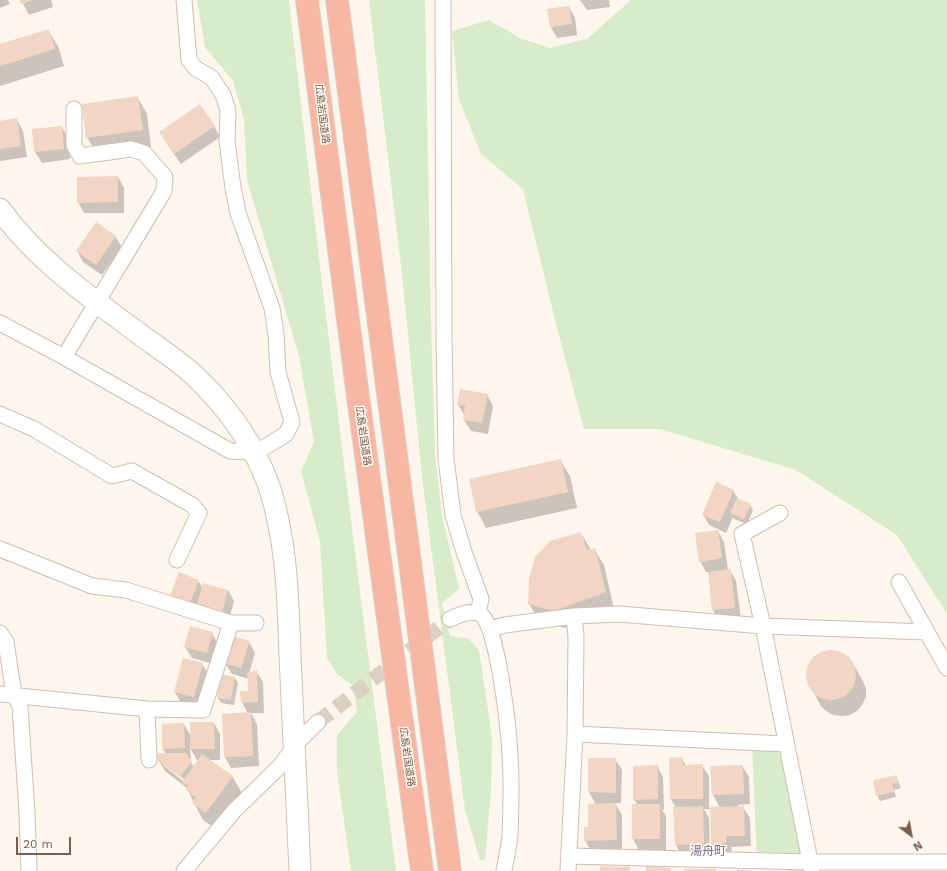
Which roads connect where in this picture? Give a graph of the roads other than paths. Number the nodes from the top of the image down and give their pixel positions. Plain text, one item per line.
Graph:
1 (184, 0) edge
2 (307, 0) edge
3 (337, 0) edge
4 (443, 0) edge
5 (74, 109) dead end
6 (0, 210) edge
7 (96, 301) junction
8 (0, 323) edge
9 (64, 357) junction
10 (0, 414) edge
11 (253, 452) junction
12 (780, 514) dead end
13 (0, 549) edge
14 (177, 560) dead end
15 (899, 582) dead end
16 (478, 613) junction
17 (574, 616) junction
18 (450, 619) tunnel mouth
19 (256, 623) dead end
20 (231, 624) junction
21 (763, 626) junction
22 (490, 629) junction
23 (927, 632) junction
24 (0, 633) edge
25 (947, 668) edge
26 (7, 694) edge
27 (147, 709) junction
28 (318, 722) tunnel mouth
29 (575, 734) junction
30 (786, 744) junction
31 (294, 746) junction
32 (149, 760) dead end
33 (947, 862) edge
34 (568, 864) edge
35 (811, 866) edge
36 (913, 866) edge
37 (29, 871) edge
38 (184, 871) edge
39 (300, 871) edge
40 (422, 871) edge
41 (450, 871) edge
42 (504, 871) edge

1 - 11 street
2 - 40 highway, 広島岩国道路
3 - 41 highway
4 - 16 street
5 - 7 street
6 - 7 street
7 - 9 street
7 - 11 street
8 - 9 street
9 - 11 street
10 - 14 street
11 - 31 street
12 - 21 street
13 - 20 street
15 - 23 street
16 - 18 street
16 - 22 street
17 - 21 street
17 - 22 street
17 - 29 street
19 - 20 street
20 - 27 street
21 - 23 street
21 - 30 street
22 - 42 street
23 - 25 street
24 - 26 street
26 - 27 street
26 - 37 street
27 - 32 street
28 - 31 street
29 - 30 street
29 - 34 street
30 - 35 street
31 - 38 street
31 - 39 street
33 - 36 street
34 - 35 street
35 - 36 street

